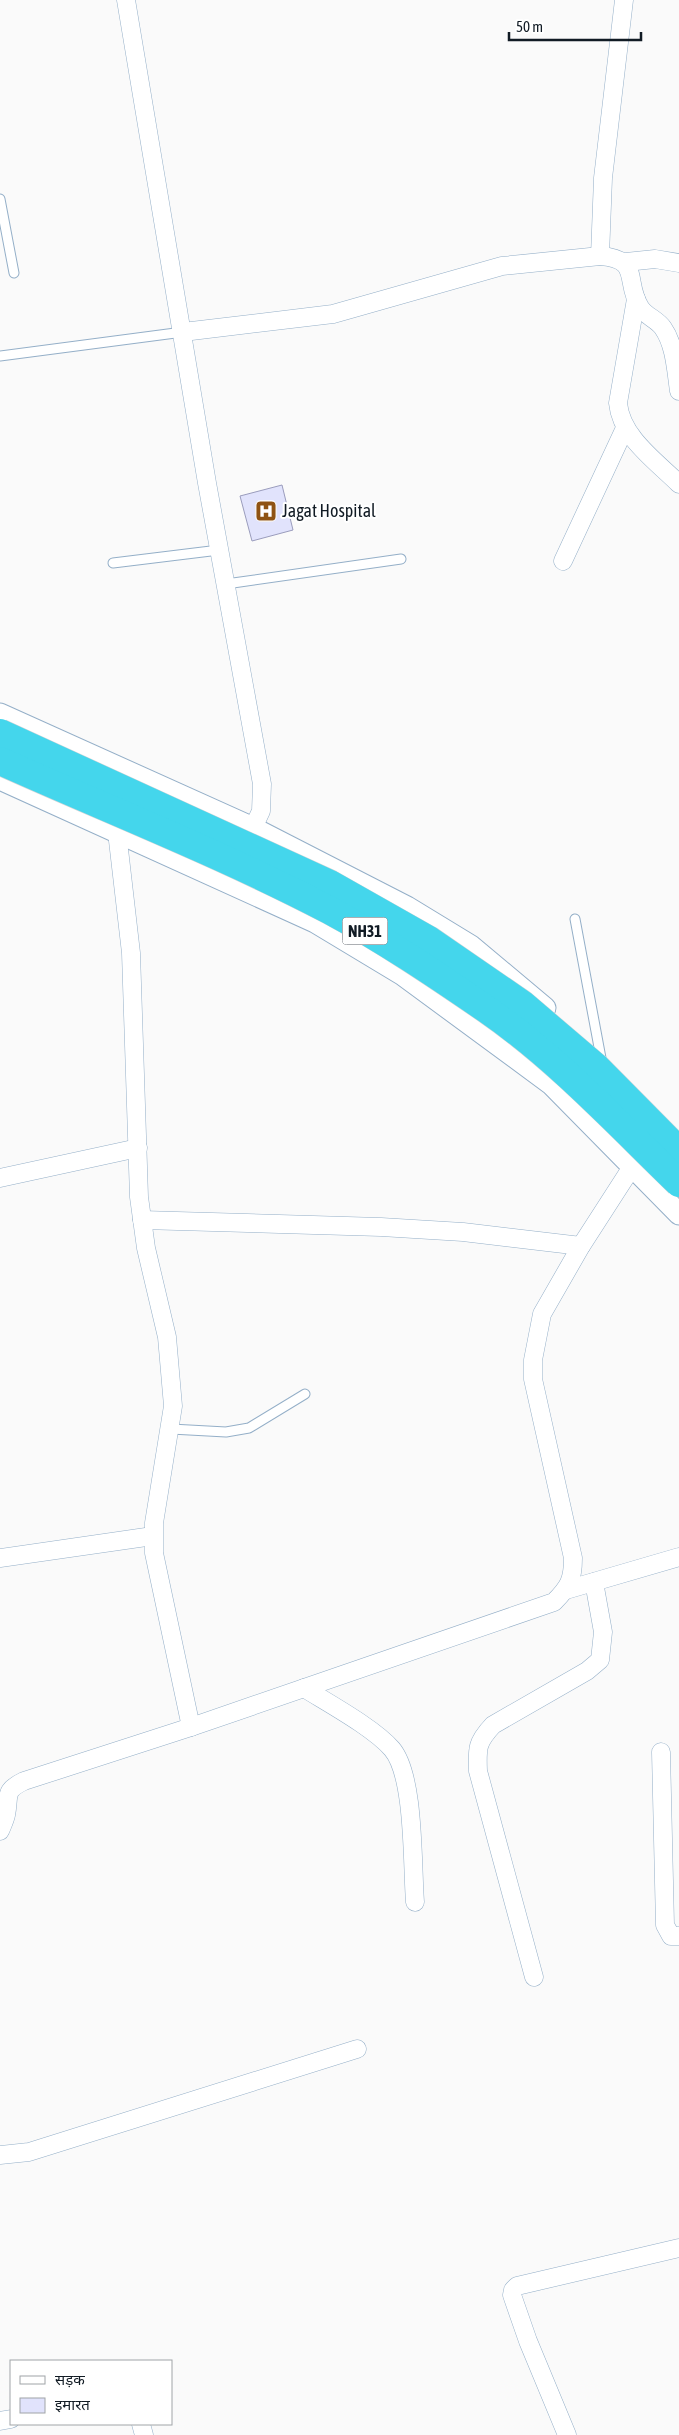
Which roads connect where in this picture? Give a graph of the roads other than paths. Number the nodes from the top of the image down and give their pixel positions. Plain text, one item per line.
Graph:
1 (126, 0) edge
2 (624, 0) edge
3 (0, 199) edge
4 (600, 256) junction
5 (626, 262) junction
6 (679, 263) edge
7 (14, 273) dead end
8 (636, 300) junction
9 (183, 332) junction
10 (0, 356) edge
11 (679, 391) edge
12 (625, 428) junction
13 (679, 484) edge
14 (219, 550) junction
15 (401, 558) dead end
16 (563, 561) dead end
17 (113, 563) dead end
18 (226, 584) junction
19 (0, 714) edge
20 (0, 733) edge
21 (0, 761) edge
22 (0, 779) edge
23 (252, 828) junction
24 (117, 832) junction
25 (575, 919) dead end
26 (601, 1058) junction
27 (659, 1115) junction
28 (679, 1135) edge
29 (138, 1148) junction
30 (679, 1151) edge
31 (633, 1169) junction
32 (0, 1178) edge
33 (679, 1183) edge
34 (679, 1214) edge
35 (142, 1220) junction
36 (581, 1246) junction
37 (305, 1394) dead end
38 (171, 1429) junction
39 (153, 1536) junction
40 (679, 1557) edge
41 (0, 1558) edge
42 (594, 1582) junction
43 (566, 1590) junction
44 (304, 1688) junction
45 (191, 1727) junction
46 (661, 1752) dead end
47 (670, 1793) edge
48 (0, 1831) edge
49 (415, 1902) dead end
50 (679, 1936) edge
51 (534, 1977) dead end
52 (358, 2049) dead end
53 (0, 2155) edge
54 (679, 2248) edge
55 (567, 2435) edge

1 - 9 street
2 - 4 street
3 - 7 lane
4 - 5 street
4 - 9 street
5 - 6 street
5 - 8 street
8 - 11 street
8 - 12 street
9 - 10 lane
9 - 14 street
12 - 13 street
12 - 16 street
14 - 17 lane
14 - 18 street
15 - 18 lane
18 - 23 street
19 - 23 street
20 - 30 highway, NH31, bridge
21 - 33 highway, NH31, bridge
22 - 24 street
23 - 26 street
24 - 29 street
24 - 31 street
25 - 26 lane
26 - 27 street
27 - 28 street
27 - 31 street
29 - 32 street
29 - 35 street
31 - 34 street
31 - 36 street
35 - 36 street
35 - 38 street
36 - 43 street
37 - 38 lane
38 - 39 street
39 - 41 street
39 - 45 street
40 - 42 street
42 - 43 street
42 - 51 street
43 - 44 street
44 - 45 street
44 - 49 street
45 - 48 street
46 - 47 street
47 - 50 street
52 - 53 street
54 - 55 street

